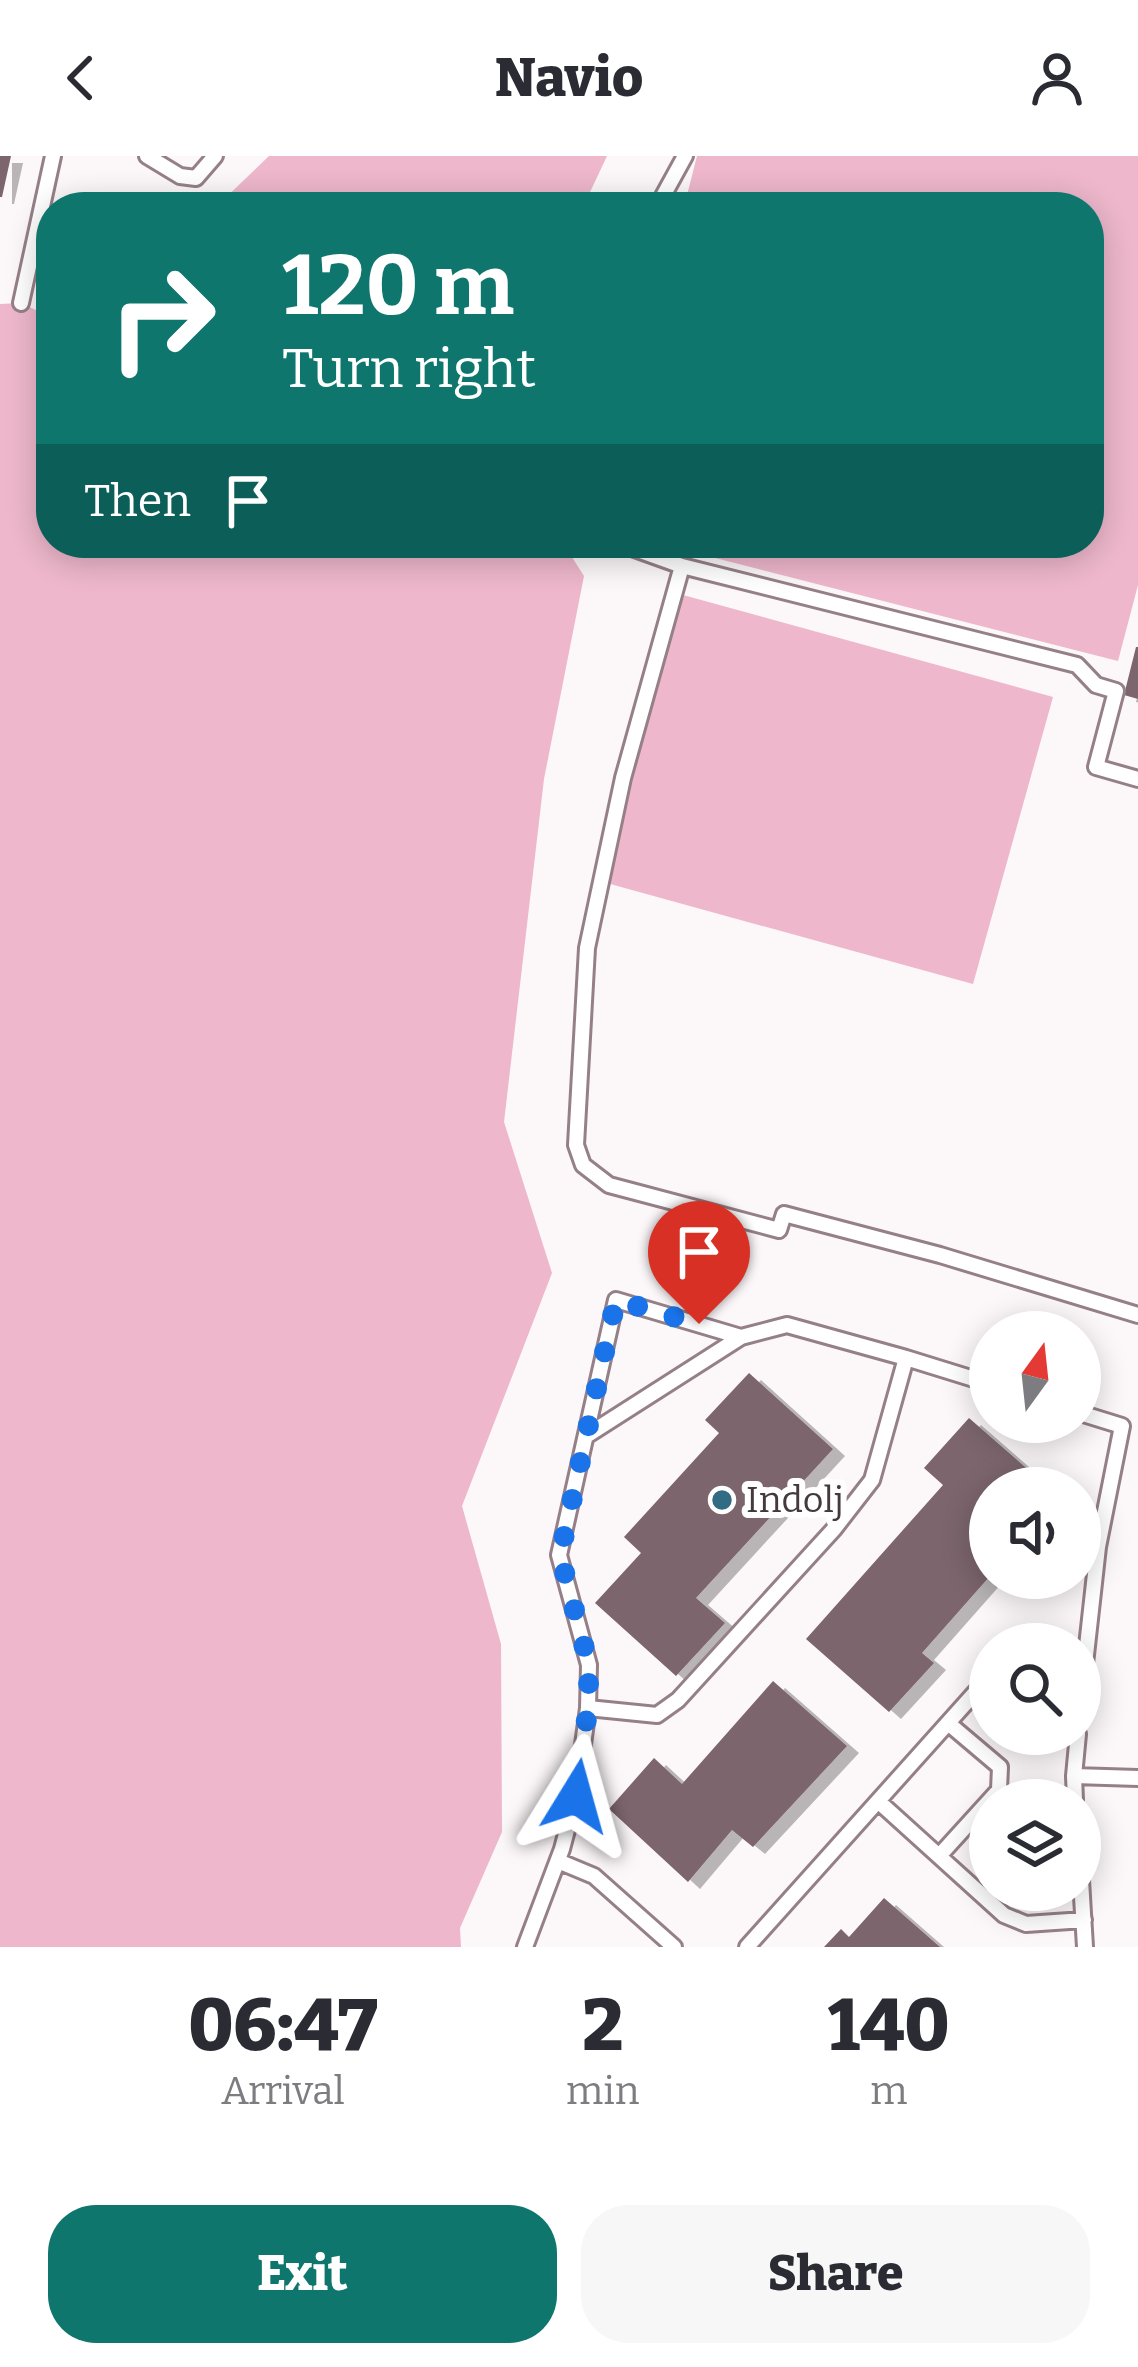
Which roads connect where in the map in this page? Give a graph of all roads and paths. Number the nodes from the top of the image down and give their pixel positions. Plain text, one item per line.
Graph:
1 (53, 156) edge
2 (147, 156) edge
3 (215, 156) edge
4 (685, 156) edge
5 (45, 192) edge
6 (665, 192) edge
7 (36, 234) edge
8 (21, 303) dead end
9 (660, 558) edge
10 (682, 566) junction
11 (1138, 778) edge
12 (1138, 1315) edge
13 (740, 1336) junction
14 (906, 1358) junction
15 (969, 1378) edge
16 (1101, 1420) edge
17 (1122, 1426) junction
18 (1138, 1430) edge
19 (586, 1436) junction
20 (1086, 1623) edge
21 (969, 1700) edge
22 (588, 1708) junction
23 (948, 1723) junction
24 (1076, 1755) edge
25 (1074, 1776) junction
26 (1138, 1778) edge
27 (1074, 1779) edge
28 (878, 1801) junction
29 (939, 1856) junction
30 (558, 1861) junction
31 (1083, 1911) edge
32 (1084, 1920) junction
33 (525, 1947) edge
34 (674, 1947) edge
35 (747, 1947) edge
36 (1085, 1947) edge

1 - 5 lane
2 - 3 lane
4 - 6 lane
7 - 8 lane
9 - 10 lane
10 - 11 lane
10 - 12 lane
13 - 14 lane
13 - 19 lane
13 - 19 lane
14 - 15 lane
14 - 22 lane
16 - 17 lane
17 - 18 lane
17 - 20 lane
19 - 22 lane
21 - 23 lane
22 - 30 lane
23 - 28 lane
23 - 29 lane
24 - 25 lane
25 - 26 lane
25 - 27 lane
28 - 29 lane
28 - 35 lane
29 - 32 lane
30 - 33 lane
30 - 34 lane
31 - 32 lane
32 - 36 lane

